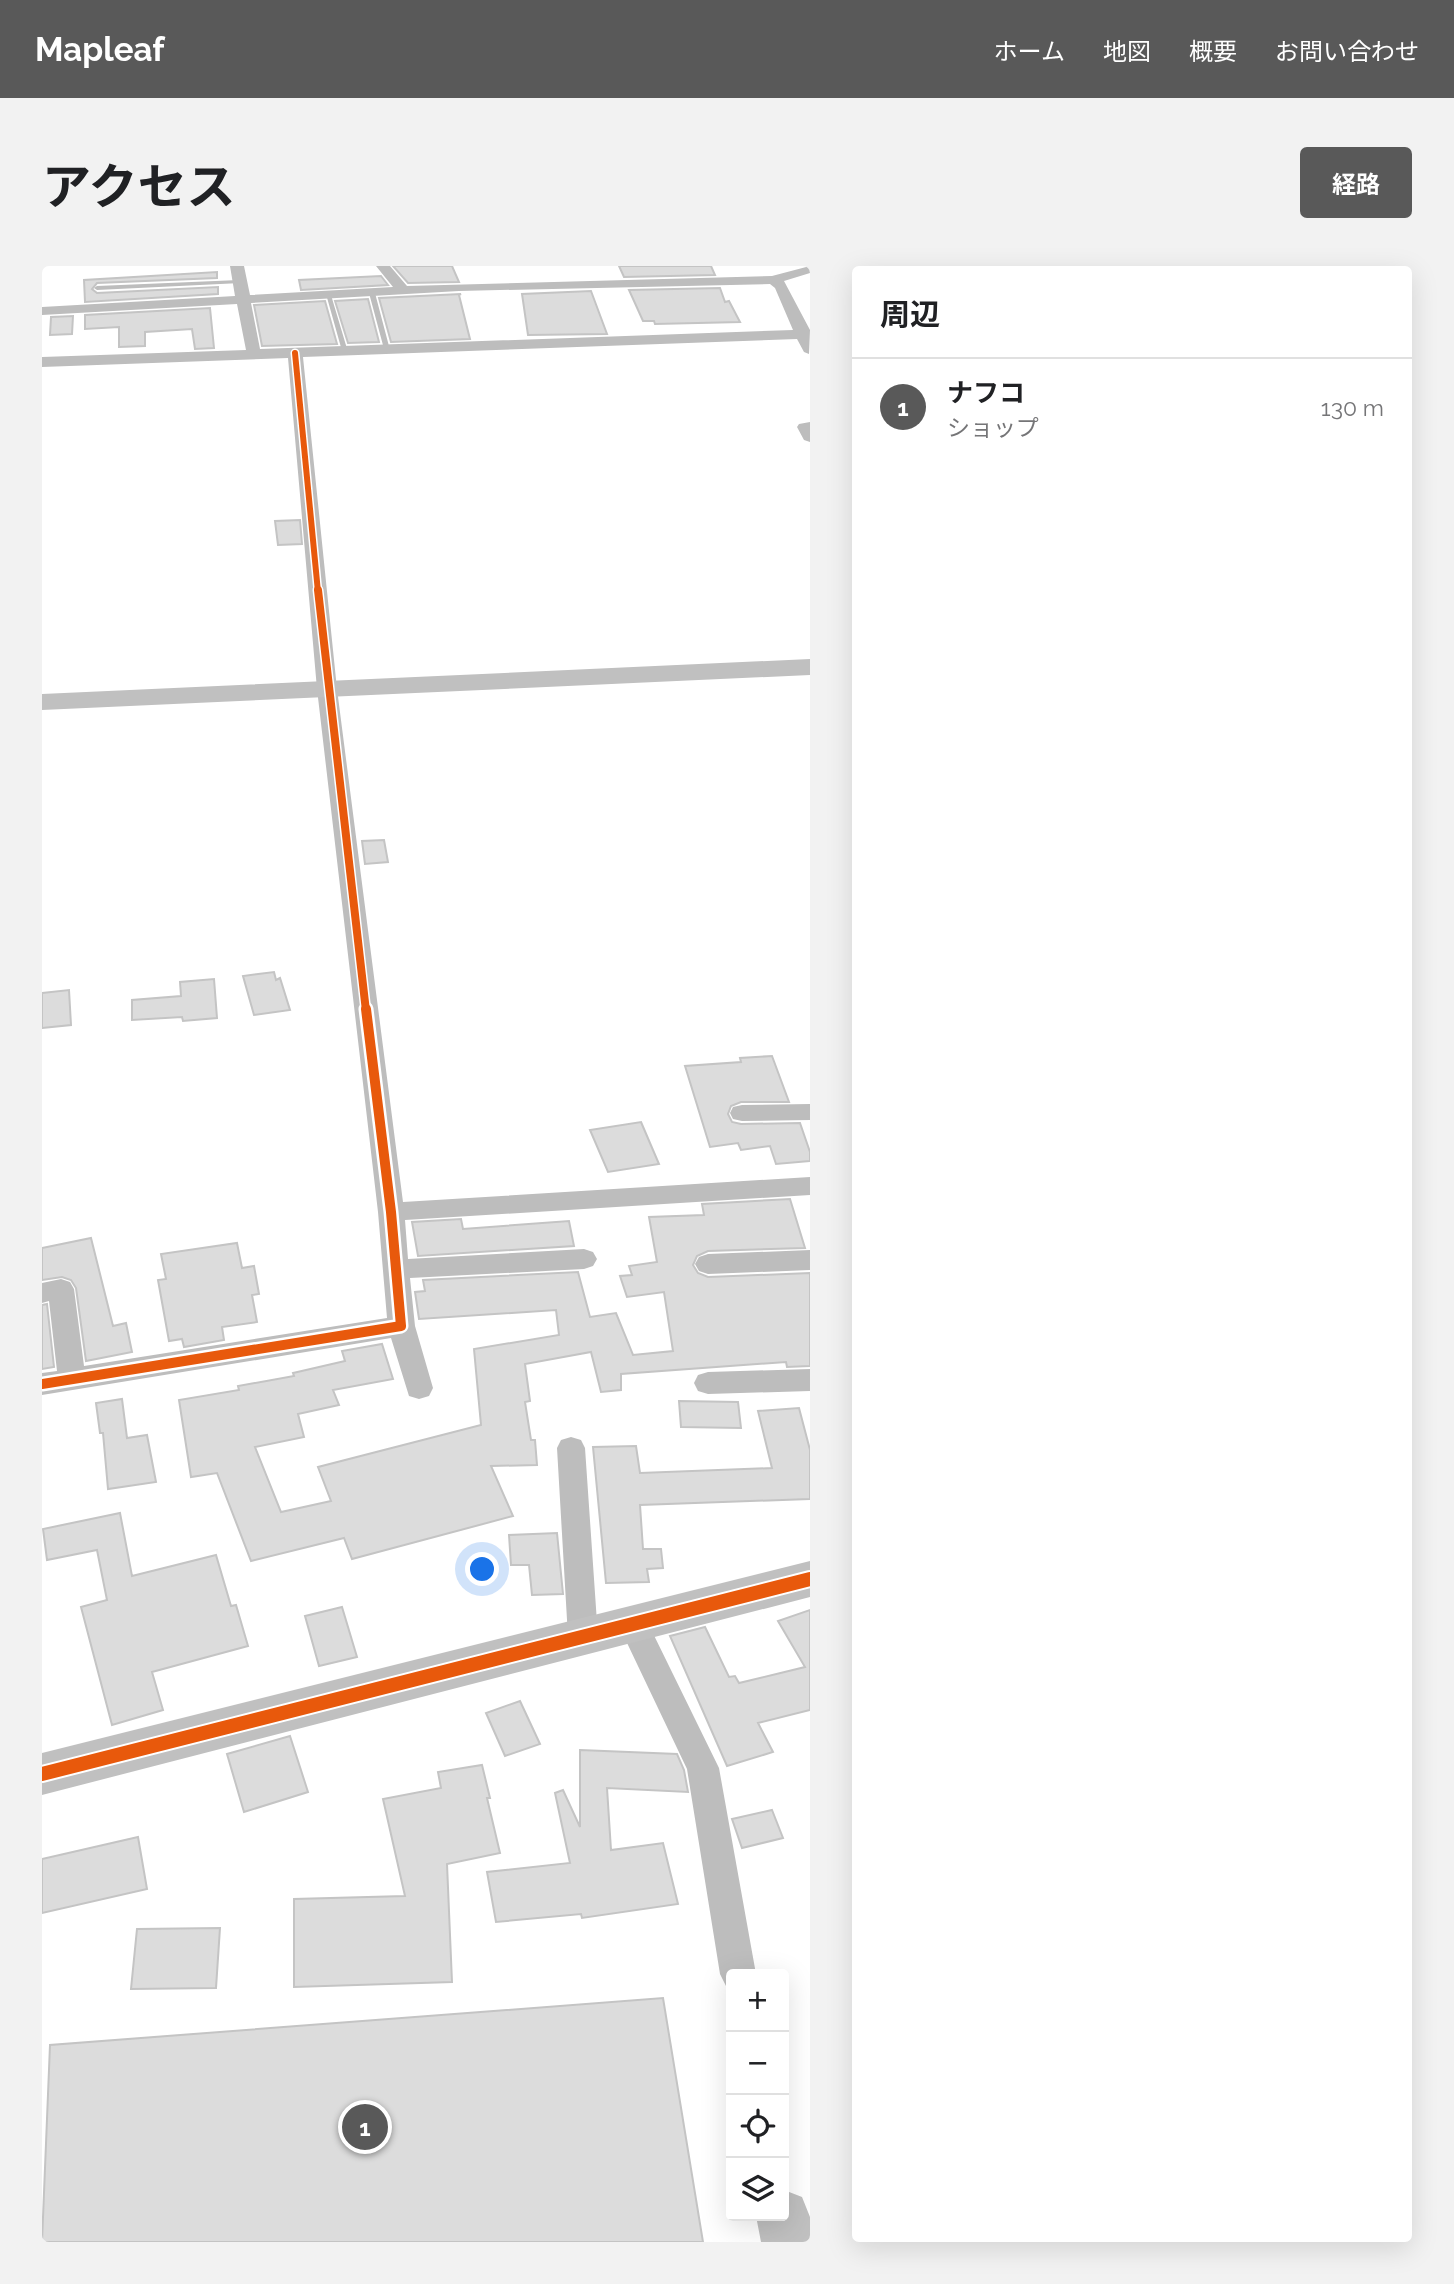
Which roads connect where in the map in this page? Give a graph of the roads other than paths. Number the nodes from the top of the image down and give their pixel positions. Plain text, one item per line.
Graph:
1 (237, 266) edge
2 (383, 266) edge
3 (719, 266) edge
4 (810, 269) edge
5 (774, 280) junction
6 (725, 281) junction
7 (239, 282) junction
8 (97, 288) dead end
9 (405, 292) junction
10 (372, 293) junction
11 (328, 295) junction
12 (241, 299) junction
13 (42, 311) edge
14 (806, 334) edge
15 (388, 349) junction
16 (346, 351) junction
17 (810, 351) edge
18 (295, 353) junction
19 (254, 355) junction
20 (42, 362) edge
21 (810, 427) edge
22 (810, 437) edge
23 (810, 667) edge
24 (327, 689) junction
25 (42, 702) edge
26 (810, 1112) edge
27 (741, 1113) dead end
28 (810, 1186) edge
29 (390, 1212) junction
30 (584, 1259) dead end
31 (810, 1261) edge
32 (708, 1264) dead end
33 (396, 1269) junction
34 (42, 1293) edge
35 (401, 1326) junction
36 (72, 1378) junction
37 (810, 1380) edge
38 (708, 1383) dead end
39 (42, 1384) edge
40 (419, 1388) dead end
41 (571, 1448) dead end
42 (810, 1579) edge
43 (634, 1624) junction
44 (583, 1637) junction
45 (42, 1774) edge
46 (737, 1969) edge
47 (784, 2221) edge
48 (788, 2242) edge

1 - 7 street
2 - 9 street
3 - 6 street
4 - 5 street
5 - 6 street
5 - 14 street
6 - 9 street
7 - 8 lane
7 - 12 street
9 - 10 street
10 - 11 street
10 - 15 lane
11 - 12 street
11 - 16 lane
12 - 13 street
12 - 19 street
14 - 15 street
14 - 17 street
15 - 16 street
16 - 18 street
18 - 19 street
18 - 24 street
19 - 20 street
21 - 22 street
23 - 24 street
24 - 25 street
24 - 29 street
26 - 27 street
28 - 29 street
29 - 33 street
30 - 33 street
31 - 32 street
33 - 35 street
34 - 36 street
35 - 36 street
35 - 40 street
36 - 39 street
37 - 38 street
41 - 44 street
42 - 43 street
43 - 44 street
43 - 46 street
44 - 45 street
47 - 48 street

